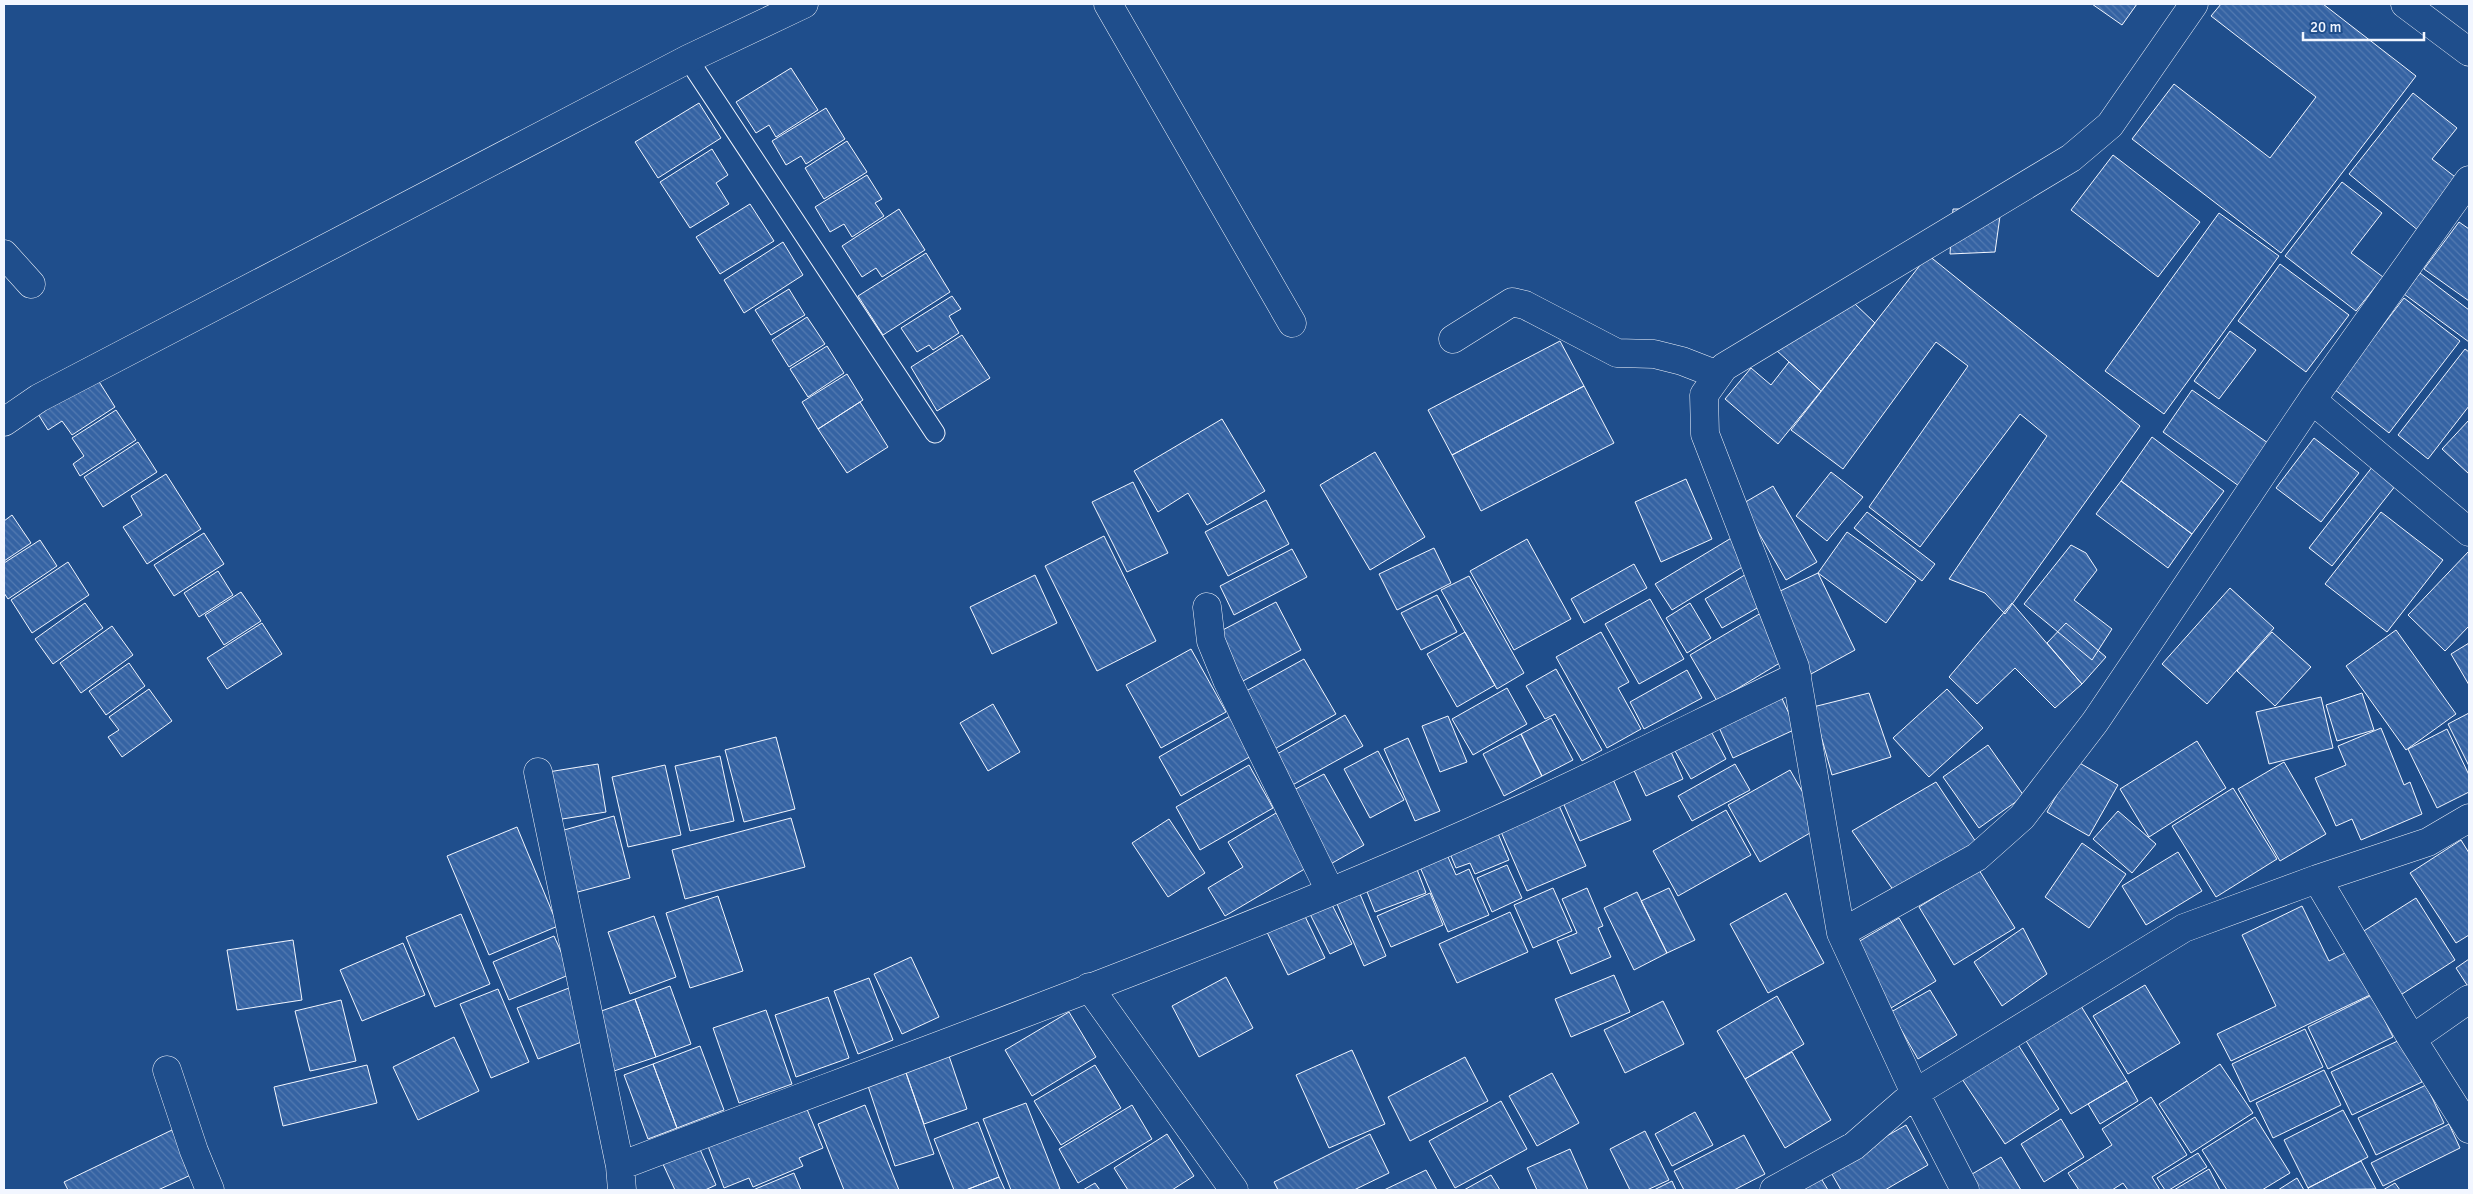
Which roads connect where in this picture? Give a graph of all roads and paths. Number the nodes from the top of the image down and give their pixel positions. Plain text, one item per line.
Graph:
1 (804, 4) edge
2 (1108, 4) edge
3 (2194, 4) edge
4 (2405, 4) edge
5 (2469, 52) edge
6 (688, 59) junction
7 (2469, 180) edge
8 (4, 254) edge
9 (30, 284) dead end
10 (1292, 323) dead end
11 (1453, 339) dead end
12 (1718, 375) junction
13 (2312, 400) junction
14 (4, 422) edge
15 (935, 433) dead end
16 (2469, 532) edge
17 (1207, 607) dead end
18 (1798, 676) junction
19 (538, 772) dead end
20 (2469, 818) edge
21 (2317, 879) junction
22 (1330, 891) junction
23 (1841, 933) junction
24 (1089, 987) junction
25 (2469, 1000) edge
26 (2412, 1039) junction
27 (167, 1070) dead end
28 (1915, 1093) junction
29 (2469, 1129) edge
30 (621, 1178) edge
31 (1227, 1188) edge
32 (210, 1190) edge
33 (1774, 1190) edge
34 (1965, 1190) edge

1 - 6 main road
2 - 10 main road
3 - 12 main road
4 - 5 main road
6 - 14 main road
6 - 15 lane
7 - 13 main road
8 - 9 main road
11 - 12 main road
12 - 18 main road
13 - 16 main road
13 - 23 main road
17 - 22 main road
18 - 22 main road
18 - 23 main road
19 - 30 main road
20 - 21 main road
21 - 26 main road
21 - 28 main road
22 - 24 main road
23 - 28 main road
24 - 30 main road
24 - 31 main road
25 - 26 main road
26 - 29 main road
27 - 32 main road
28 - 33 main road
28 - 34 main road

